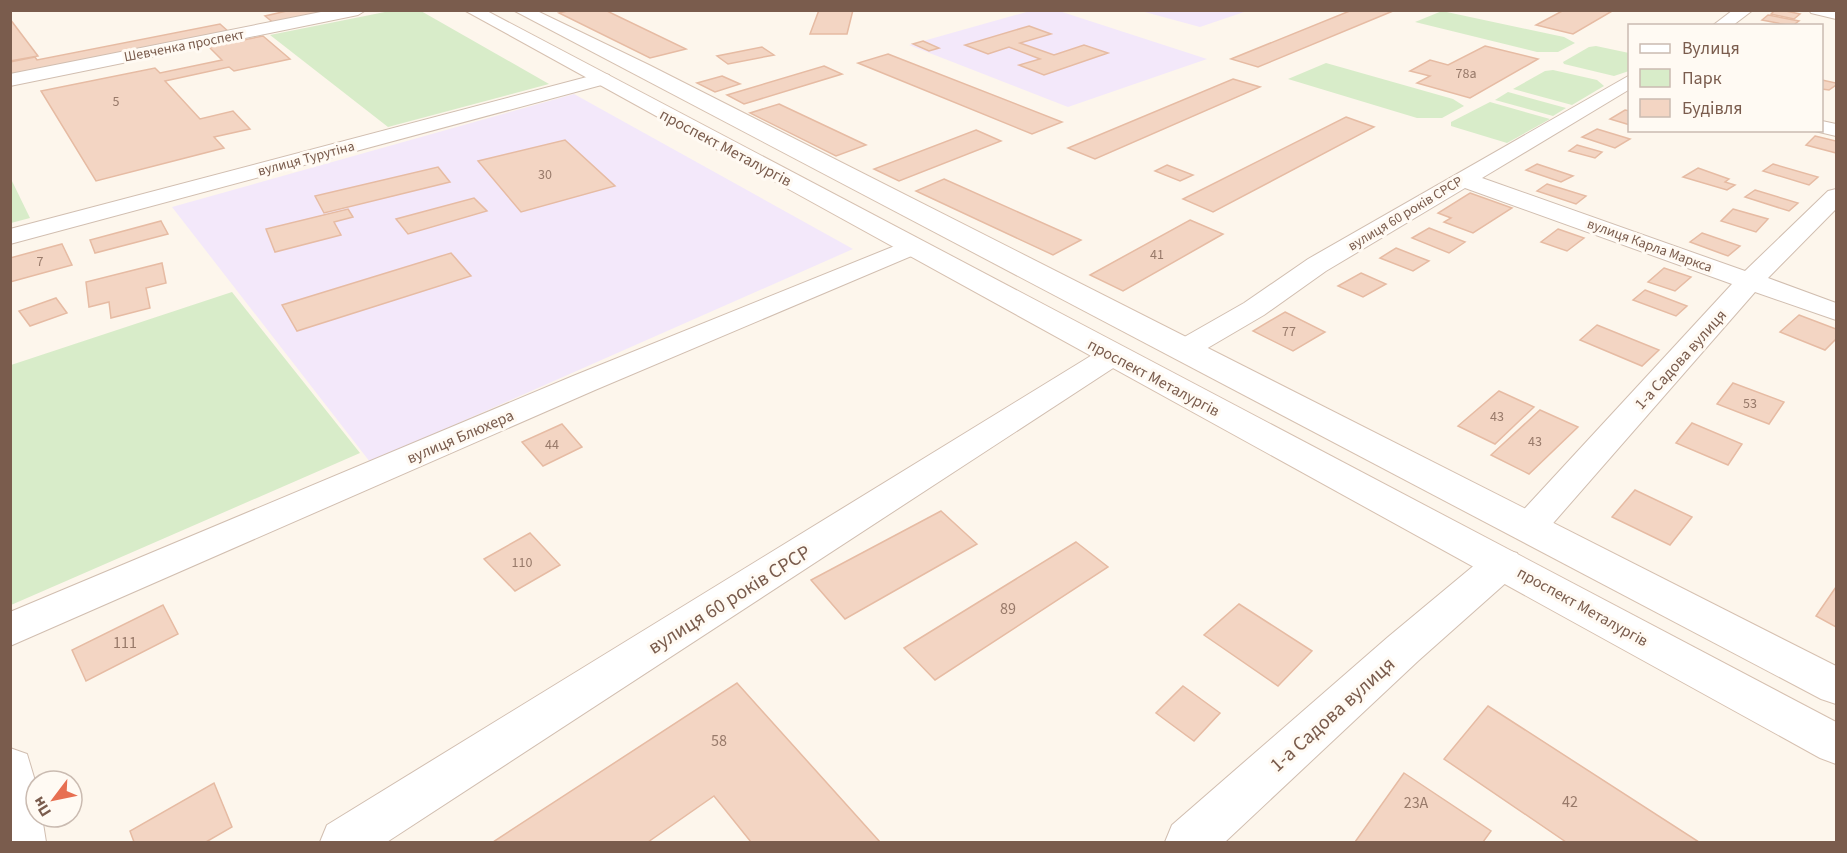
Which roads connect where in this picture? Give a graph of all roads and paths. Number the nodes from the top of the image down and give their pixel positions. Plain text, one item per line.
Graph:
1 (358, 10) edge
2 (471, 10) edge
3 (521, 10) edge
4 (1745, 10) edge
5 (1816, 10) edge
6 (1836, 14) edge
7 (1723, 24) edge
8 (642, 69) junction
9 (602, 79) junction
10 (10, 80) edge
11 (1628, 82) edge
12 (1463, 179) junction
13 (1836, 196) edge
14 (10, 237) edge
15 (975, 242) junction
16 (926, 254) junction
17 (1750, 281) junction
18 (1836, 312) edge
19 (1183, 350) junction
20 (1129, 363) junction
21 (1528, 528) junction
22 (1503, 563) junction
23 (10, 630) edge
24 (1836, 686) edge
25 (1836, 744) edge
26 (10, 769) edge
27 (21, 843) edge
28 (345, 843) edge
29 (1190, 843) edge

1 - 10 street, Шевченка проспект
2 - 9 street, проспект Металургів
3 - 8 street, проспект Металургів
4 - 7 street
5 - 6 street
8 - 9 street, вулиця Турутіна
8 - 15 street, проспект Металургів
9 - 14 street, вулиця Турутіна
9 - 16 street, проспект Металургів
11 - 12 street, вулиця 60 років СРСР
12 - 17 street, вулиця Карла Маркса
12 - 19 street, вулиця 60 років СРСР
13 - 17 street, 1-а Садова вулиця
15 - 16 street, вулиця Блюхера
15 - 19 street, проспект Металургів
16 - 20 street, проспект Металургів
16 - 23 street, вулиця Блюхера
17 - 18 street, вулиця Карла Маркса
17 - 21 street, 1-а Садова вулиця
19 - 20 street, вулиця 60 років СРСР
19 - 21 street, проспект Металургів
20 - 22 street, проспект Металургів
20 - 28 street, вулиця 60 років СРСР
21 - 22 street, 1-а Садова вулиця
21 - 24 street, проспект Металургів
22 - 25 street, проспект Металургів
22 - 29 street, 1-а Садова вулиця
26 - 27 street

